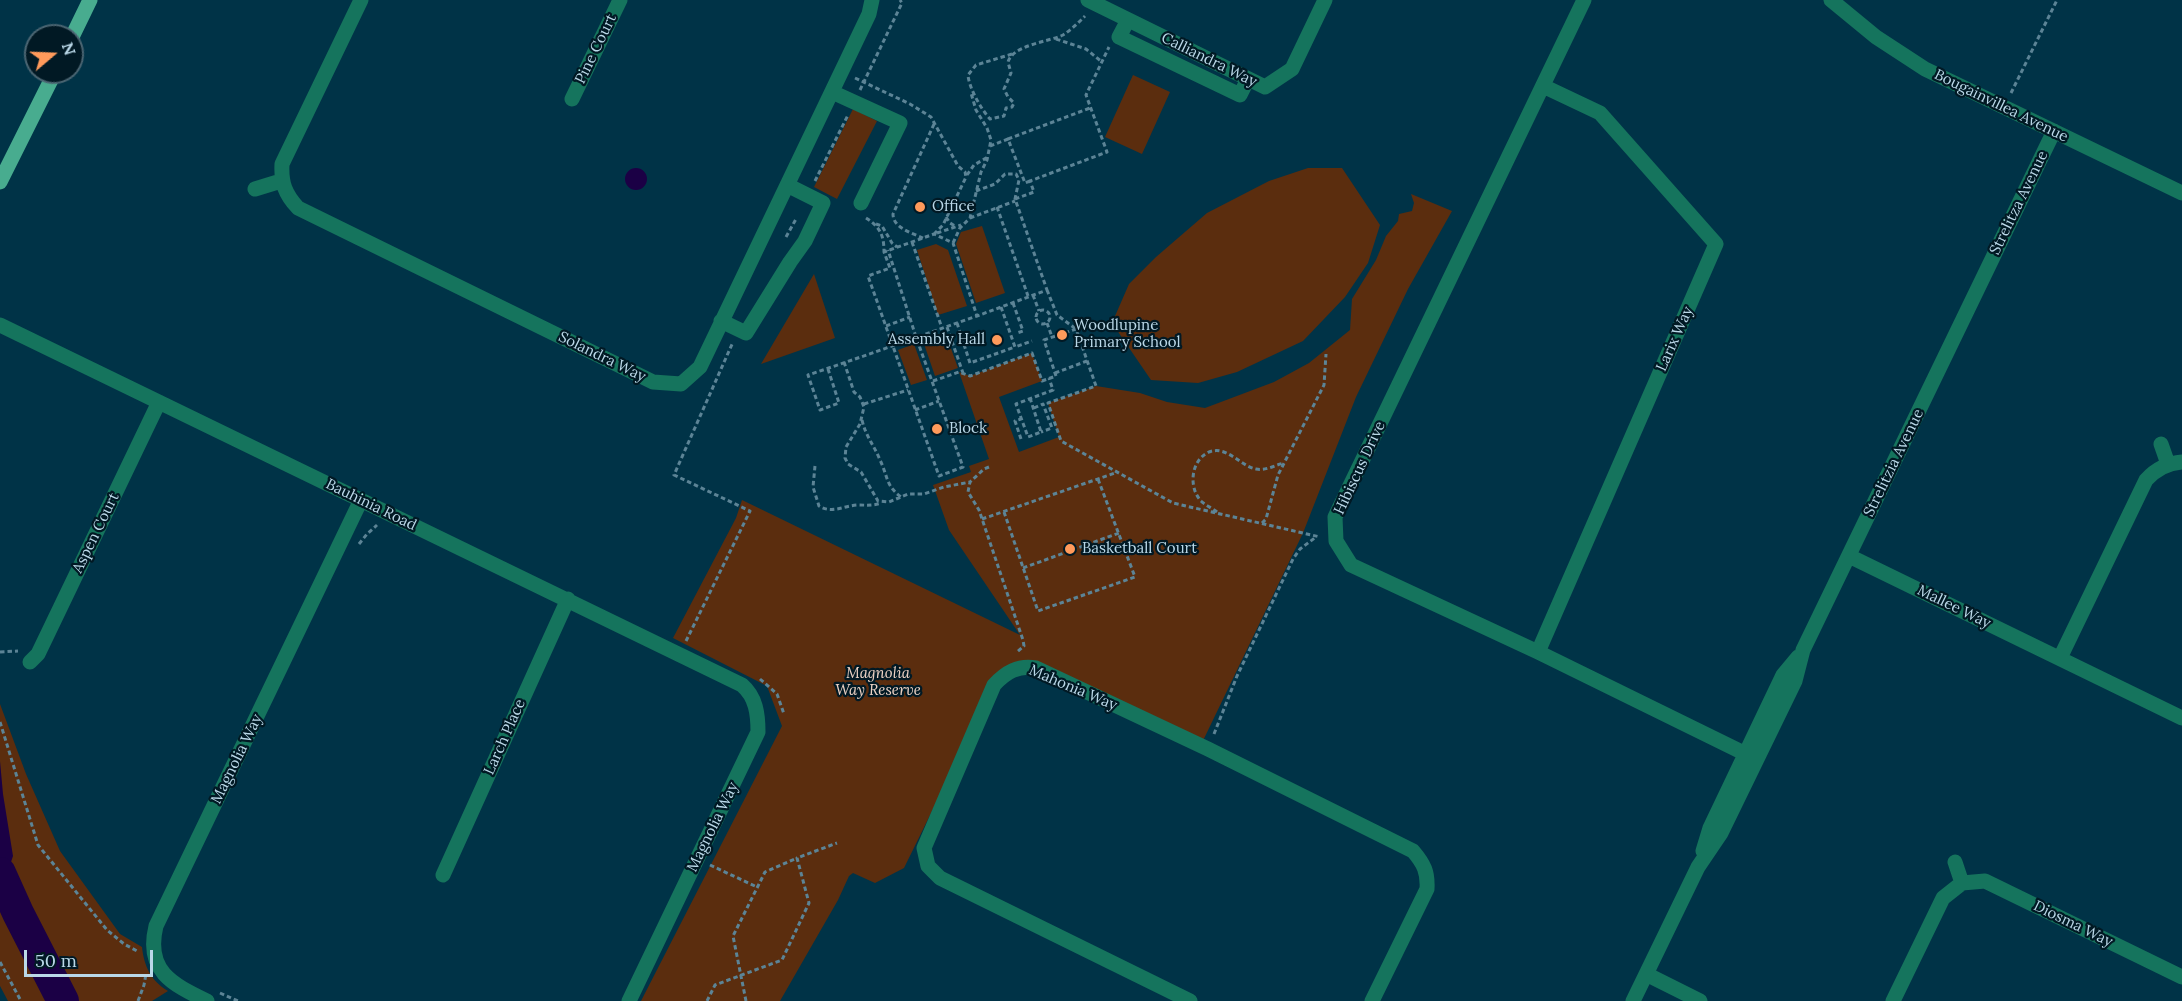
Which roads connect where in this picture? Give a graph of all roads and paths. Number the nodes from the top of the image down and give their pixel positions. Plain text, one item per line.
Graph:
1 (90, 0) edge
2 (361, 0) edge
3 (620, 0) edge
4 (872, 0) edge
5 (900, 0) edge
6 (1325, 0) edge
7 (1584, 0) edge
8 (1831, 0) edge
9 (2057, 0) edge
10 (1093, 2) edge
11 (78, 24) edge
12 (1054, 38) junction
13 (1110, 46) dead end
14 (1012, 54) junction
15 (1102, 62) junction
16 (841, 72) junction
17 (864, 83) junction
18 (49, 84) edge
19 (969, 85) junction
20 (1542, 86) junction
21 (832, 92) junction
22 (2011, 93) dead end
23 (572, 99) dead end
24 (854, 103) junction
25 (1091, 108) junction
26 (935, 122) junction
27 (2054, 131) junction
28 (1008, 139) junction
29 (990, 146) junction
30 (988, 157) junction
31 (966, 177) junction
32 (281, 181) junction
33 (1029, 181) junction
34 (0, 182) edge
35 (787, 185) junction
36 (255, 189) dead end
37 (976, 191) junction
38 (2182, 194) edge
39 (808, 195) junction
40 (1015, 200) junction
41 (861, 203) dead end
42 (997, 207) junction
43 (946, 217) junction
44 (970, 218) junction
45 (966, 222) junction
46 (875, 224) dead end
47 (959, 226) junction
48 (934, 234) junction
49 (923, 238) junction
50 (912, 242) junction
51 (953, 243) junction
52 (781, 247) dead end
53 (897, 247) junction
54 (891, 267) junction
55 (1984, 276) joint
56 (1047, 290) junction
57 (1033, 295) junction
58 (1028, 297) junction
59 (1013, 303) junction
60 (1001, 307) junction
61 (1039, 311) junction
62 (1055, 311) junction
63 (1048, 313) junction
64 (977, 316) junction
65 (910, 317) junction
66 (721, 321) junction
67 (957, 323) junction
68 (1047, 323) junction
69 (0, 325) edge
70 (886, 327) junction
71 (947, 327) junction
72 (942, 328) junction
73 (1076, 329) junction
74 (738, 330) junction
75 (1017, 333) dead end
76 (916, 337) junction
77 (1052, 337) junction
78 (1032, 341) dead end
79 (892, 345) junction
80 (1015, 347) junction
81 (1326, 354) dead end
82 (844, 362) junction
83 (1088, 362) junction
84 (828, 369) junction
85 (963, 373) junction
86 (1055, 373) junction
87 (1049, 378) junction
88 (932, 381) junction
89 (908, 390) junction
90 (1030, 398) junction
91 (939, 401) junction
92 (159, 402) junction
93 (863, 404) junction
94 (1033, 408) junction
95 (915, 410) junction
96 (862, 419) junction
97 (1022, 419) junction
98 (1041, 432) junction
99 (1021, 439) dead end
100 (2161, 444) dead end
101 (1284, 462) junction
102 (2175, 463) edge
103 (815, 466) dead end
104 (989, 467) dead end
105 (1118, 472) junction
106 (1098, 479) junction
107 (970, 482) junction
108 (901, 497) junction
109 (361, 500) junction
110 (889, 501) junction
111 (1004, 512) junction
112 (1220, 513) junction
113 (982, 519) junction
114 (1262, 523) junction
115 (380, 524) dead end
116 (1119, 534) junction
117 (1317, 536) junction
118 (1336, 541) junction
119 (356, 552) dead end
120 (1849, 556) junction
121 (1023, 568) junction
122 (568, 599) junction
123 (1538, 652) junction
124 (680, 654) junction
125 (1012, 655) dead end
126 (2060, 658) junction
127 (30, 662) dead end
128 (742, 685) joint
129 (2182, 718) edge
130 (0, 722) edge
131 (1208, 749) junction
132 (1751, 756) junction
133 (837, 843) dead end
134 (797, 858) junction
135 (697, 859) junction
136 (1955, 862) dead end
137 (443, 875) dead end
138 (1962, 883) junction
139 (757, 887) junction
140 (139, 952) dead end
141 (0, 962) edge
142 (1646, 974) junction
143 (741, 975) junction
144 (2182, 977) edge
145 (213, 996) edge
146 (21, 1001) edge
147 (238, 1001) edge
148 (629, 1001) edge
149 (707, 1001) edge
150 (746, 1001) edge
151 (1190, 1001) edge
152 (1372, 1001) edge
153 (1633, 1001) edge
154 (1700, 1001) edge
155 (1893, 1001) edge

1 - 11 main road
2 - 32 street
3 - 23 street, Pine Court
4 - 16 street, Solandra Way
5 - 17 path
6 - 10 street, Calliandra Way
7 - 20 street, Hibiscus Drive
8 - 27 street, Bougainvillea Avenue
9 - 22 path
10 - 12 path
12 - 14 path
12 - 15 path
13 - 15 path
14 - 19 path
14 - 19 path
15 - 25 path
16 - 17 path
16 - 21 street, Solandra Way
17 - 24 path
17 - 26 path
18 - 34 main road
19 - 29 path
20 - 118 street, Hibiscus Drive
20 - 123 street, Larix Way
21 - 24 street
21 - 35 street, Solandra Way
24 - 39 path
24 - 41 street
25 - 28 path
25 - 33 path
26 - 31 path
26 - 49 path
27 - 38 street, Bougainvillea Avenue
27 - 55 street, Strelitza Avenue
28 - 29 path
28 - 33 path
29 - 30 path
30 - 31 path
30 - 37 path
31 - 43 path
32 - 36 street
32 - 66 street, Solandra Way
33 - 40 path
35 - 39 street
35 - 66 street, Solandra Way
37 - 40 path
37 - 44 path
39 - 52 path
39 - 74 street
40 - 42 path
40 - 56 path
42 - 44 path
42 - 58 path
43 - 47 path
43 - 48 path
44 - 45 path
45 - 47 path
45 - 51 path
46 - 53 path
47 - 48 path
48 - 49 path
48 - 51 path
49 - 50 path
50 - 53 path
50 - 72 path
51 - 64 path
53 - 54 path
54 - 65 path
54 - 70 path
55 - 120 street, Strelitzia Avenue
56 - 57 path
56 - 62 path
57 - 58 path
57 - 61 path
58 - 59 path
59 - 60 path
59 - 75 path
60 - 64 path
60 - 80 path
61 - 63 path
61 - 68 path
62 - 63 path
62 - 73 path
63 - 68 path
64 - 67 path
65 - 70 path
65 - 76 path
66 - 74 street
67 - 71 path
67 - 80 path
68 - 77 path
69 - 92 street, Bauhinia Road
70 - 79 path
71 - 72 path
71 - 85 path
72 - 76 path
73 - 77 path
73 - 83 path
74 - 124 path
76 - 79 path
76 - 88 path
77 - 86 path
78 - 80 path
79 - 82 path
79 - 89 path
81 - 101 path
82 - 84 path
82 - 93 path
83 - 86 path
83 - 105 path
84 - 84 path
85 - 87 path
85 - 88 path
86 - 87 path
87 - 90 path
88 - 91 path
89 - 93 path
89 - 95 path
90 - 94 path
90 - 97 path
91 - 95 path
91 - 95 path
92 - 109 street, Bauhinia Road
92 - 127 street, Aspen Court
93 - 96 path
94 - 98 path
94 - 98 path
96 - 108 path
96 - 110 path
97 - 98 path
97 - 99 path
100 - 102 street
101 - 112 path
101 - 114 path
102 - 126 street
103 - 110 path
104 - 107 path
105 - 106 path
105 - 112 path
106 - 111 path
106 - 116 path
107 - 108 path
107 - 113 path
108 - 110 path
109 - 122 street, Bauhinia Road
109 - 145 street, Magnolia Way
111 - 113 path
111 - 121 path
112 - 114 path
113 - 125 path
114 - 117 path
115 - 119 path
116 - 121 path
116 - 121 path
117 - 118 path
117 - 131 path
118 - 123 street
120 - 126 street, Mallee Way
120 - 132 street, Strelitzia Avenue
122 - 124 street, Bauhinia Road
122 - 137 street, Larch Place
123 - 132 street
124 - 128 street, Bauhinia Road
126 - 129 street, Mallee Way
128 - 135 street, Magnolia Way
130 - 140 path
131 - 151 street, Mahonia Way
131 - 152 street, Mahonia Way
132 - 142 street, Strelitzia Avenue
133 - 134 path
134 - 139 path
134 - 143 path
135 - 139 path
135 - 148 street, Magnolia Way
136 - 138 street
138 - 144 street, Diosma Way
138 - 155 street
139 - 143 path
141 - 146 path
142 - 153 street, Strelitzia Avenue
142 - 154 street
143 - 149 path
143 - 150 path
145 - 147 path

